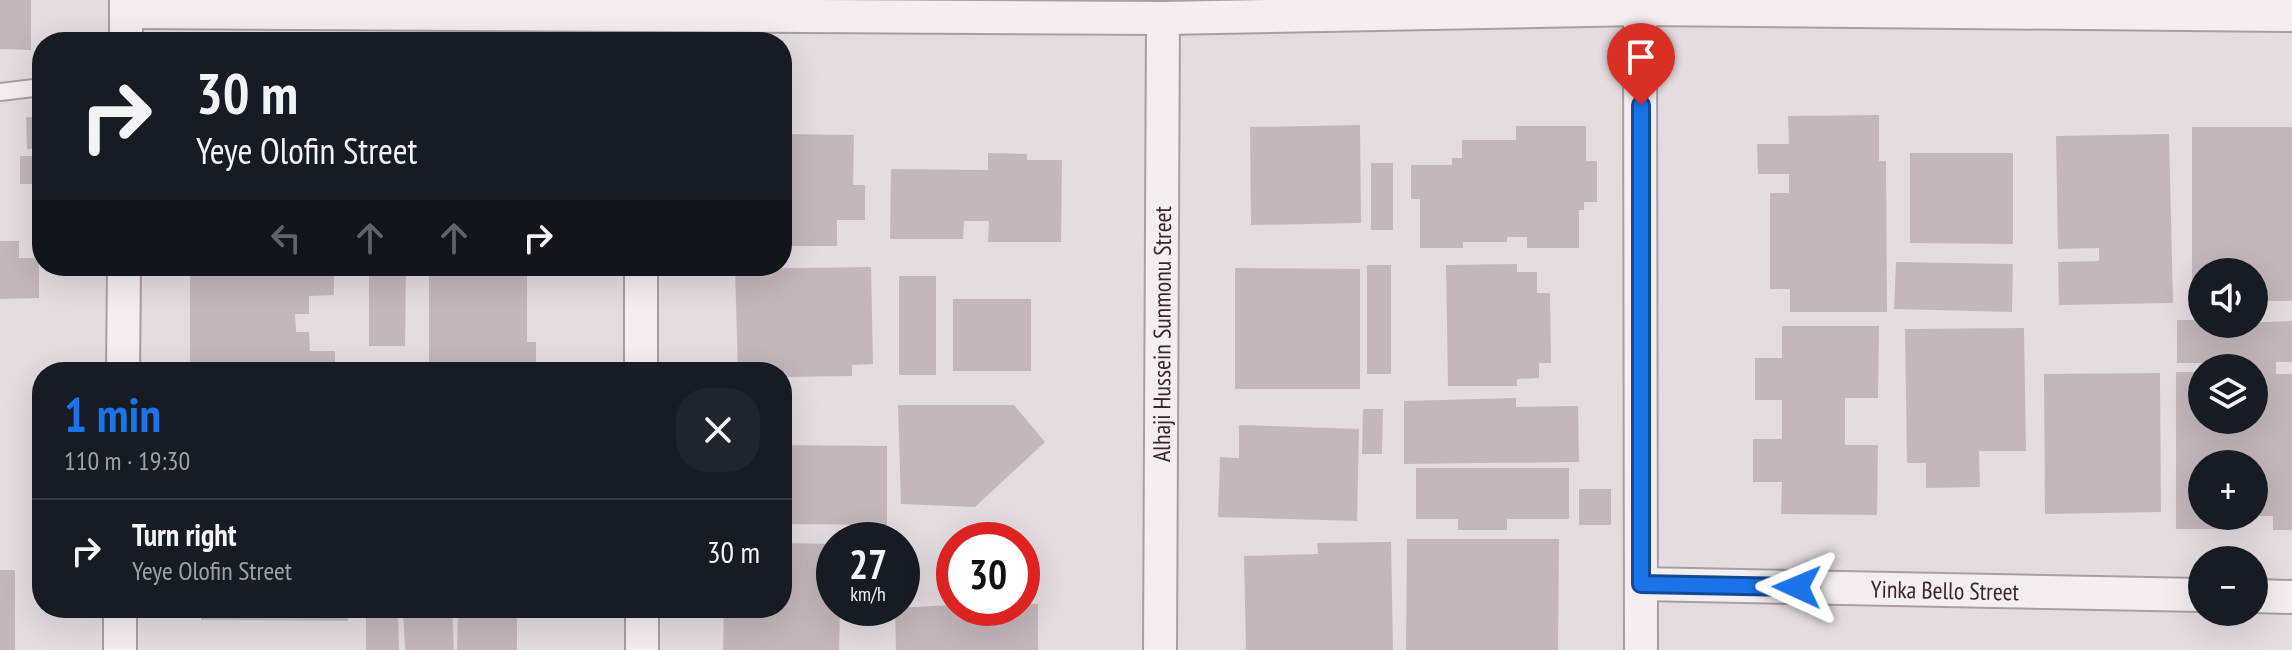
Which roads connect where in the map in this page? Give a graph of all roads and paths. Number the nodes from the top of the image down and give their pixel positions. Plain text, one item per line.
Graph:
1 (1640, 9) junction
2 (2292, 15) edge
3 (126, 18) edge
4 (1163, 18) junction
5 (640, 29) edge
6 (32, 88) edge
7 (0, 92) edge
8 (124, 276) edge
9 (641, 276) edge
10 (123, 362) edge
11 (641, 362) edge
12 (1641, 584) junction
13 (2188, 595) edge
14 (2268, 596) edge
15 (2292, 597) edge
16 (120, 618) edge
17 (642, 618) edge
18 (120, 650) edge
19 (642, 650) edge
20 (1160, 650) edge
21 (1641, 650) edge

1 - 2 street
1 - 4 street
1 - 12 street
3 - 5 street
4 - 5 street
4 - 20 street, Alhaji Hussein Sunmonu Street
6 - 7 lane
8 - 10 street
9 - 11 street
12 - 13 street, Yinka Bello Street
12 - 21 street
14 - 15 street
16 - 18 street
17 - 19 street

